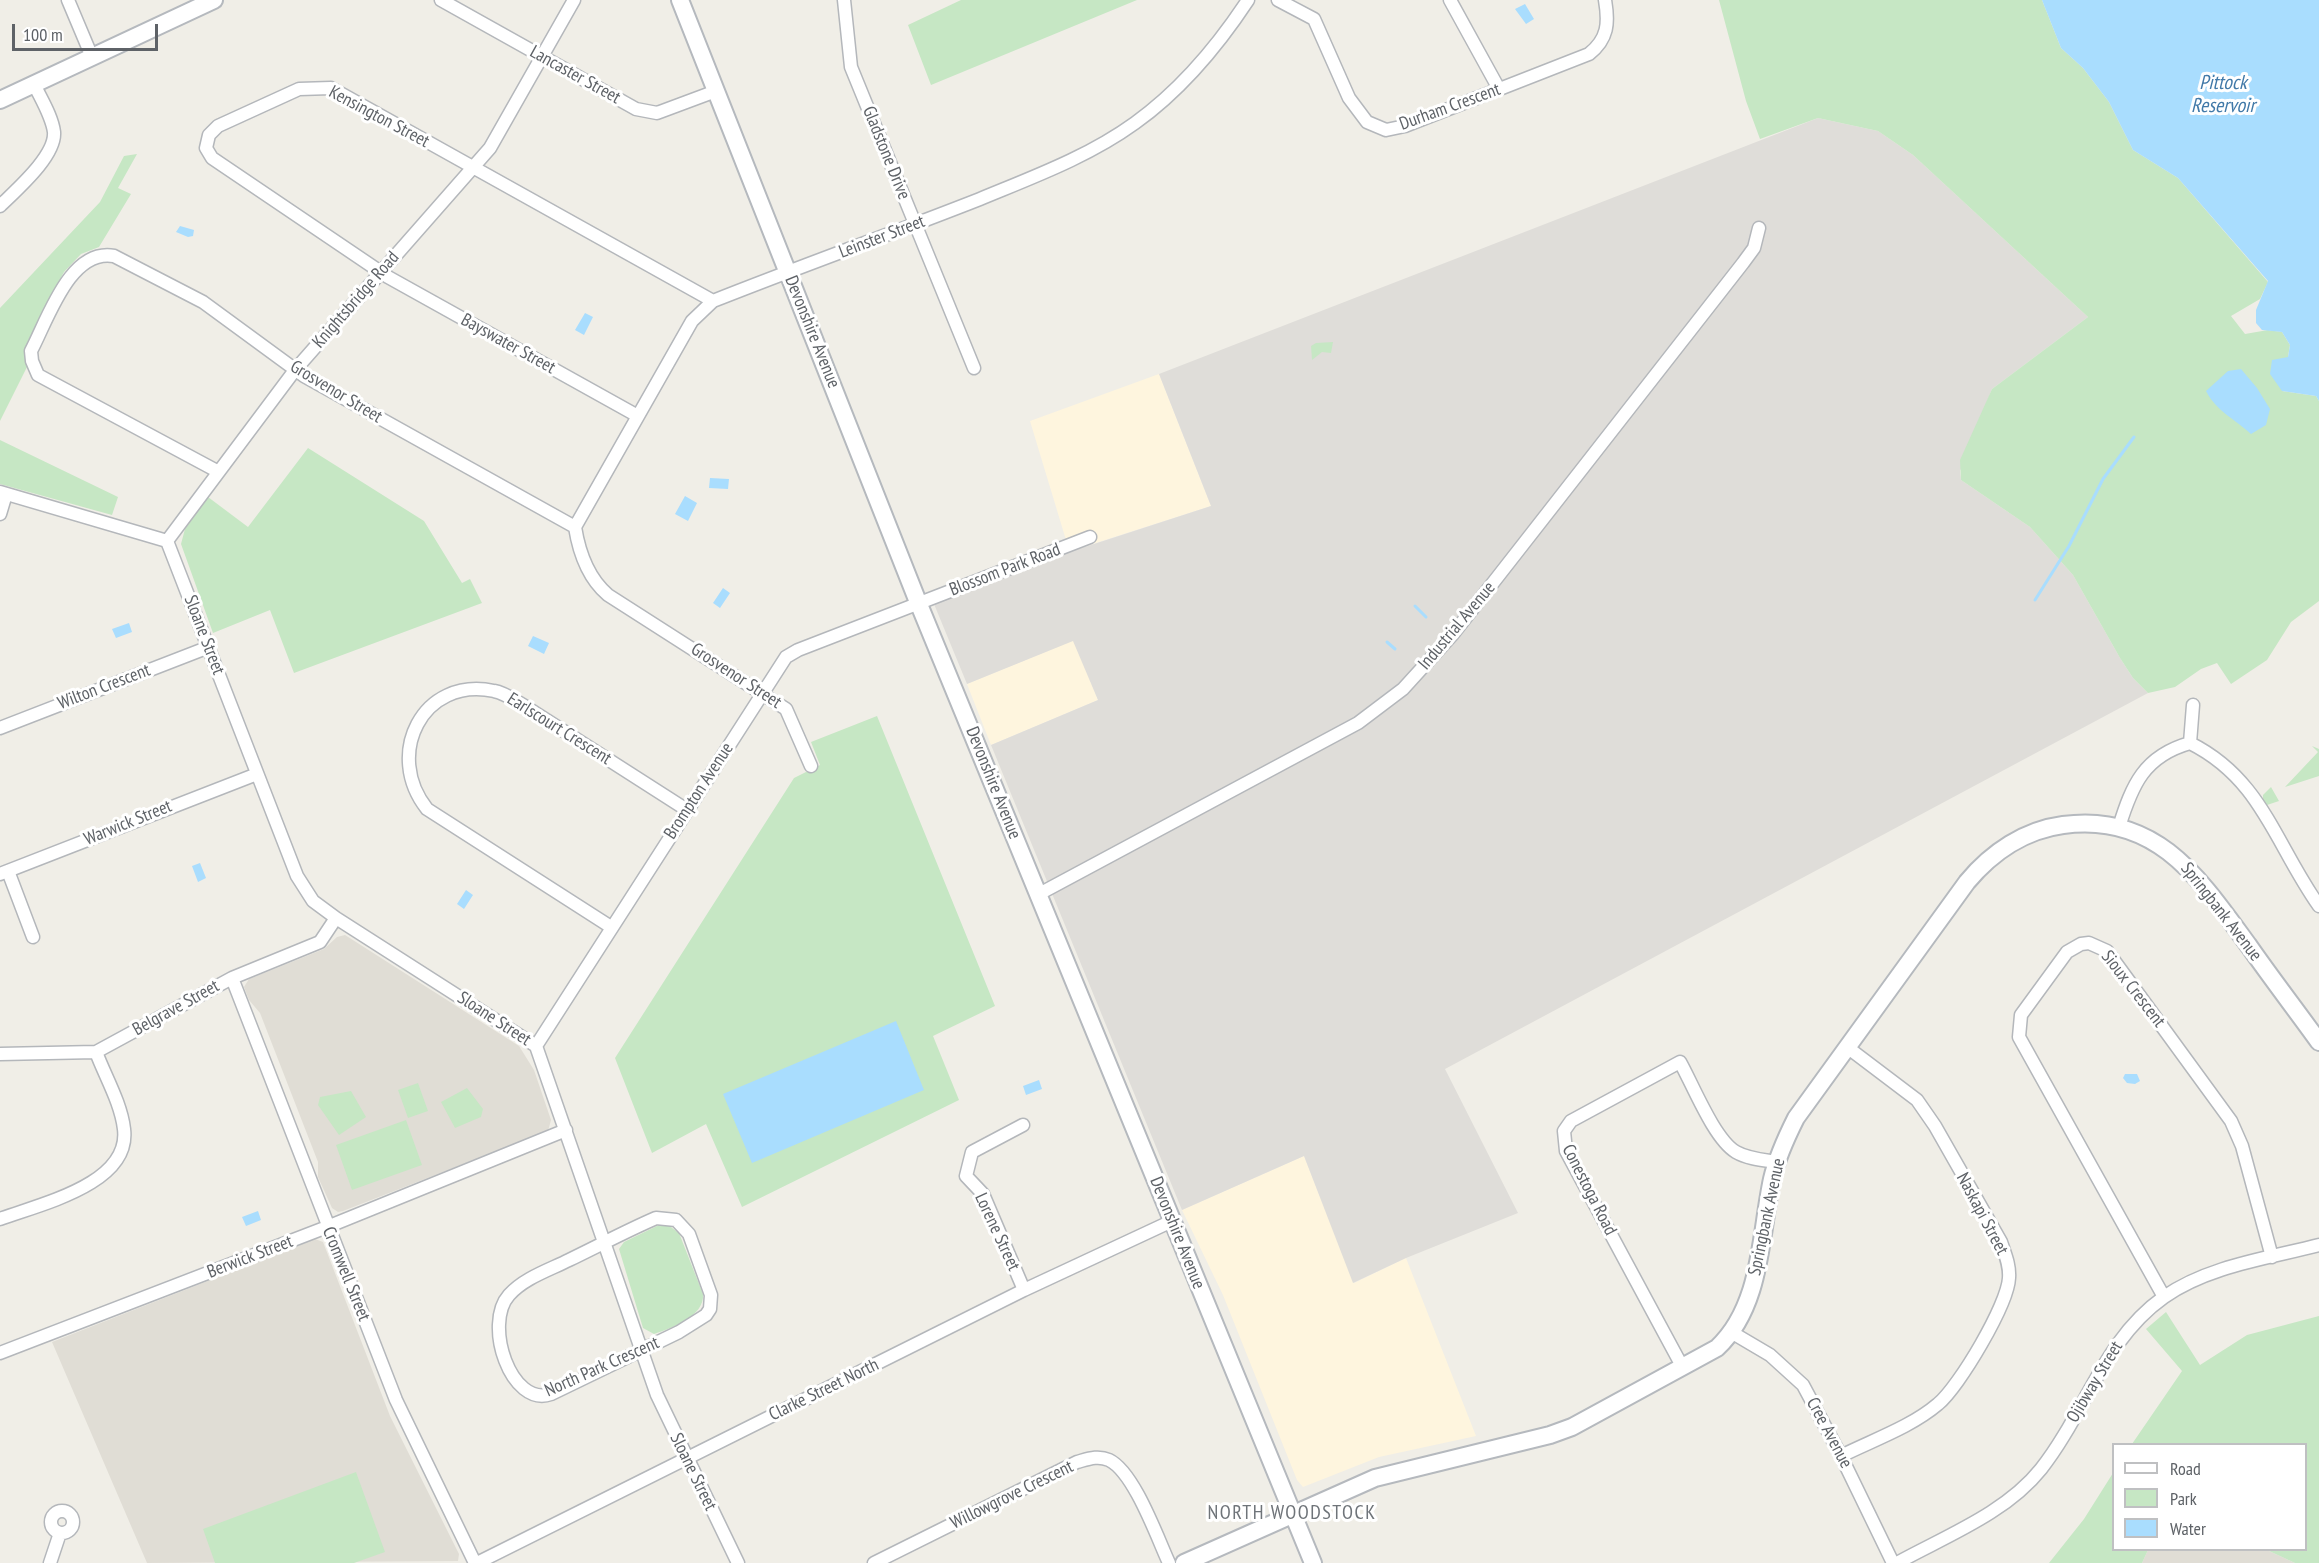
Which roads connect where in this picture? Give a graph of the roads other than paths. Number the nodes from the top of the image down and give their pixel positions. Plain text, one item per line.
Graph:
1 (68, 0) edge
2 (214, 0) edge
3 (441, 0) edge
4 (574, 0) edge
5 (680, 0) edge
6 (844, 0) edge
7 (1248, 0) edge
8 (1278, 0) edge
9 (1450, 0) edge
10 (1605, 0) edge
11 (92, 57) junction
12 (542, 57) junction
13 (34, 84) junction
14 (1499, 89) junction
15 (716, 90) junction
16 (0, 100) edge
17 (473, 167) junction
18 (0, 206) edge
19 (914, 225) junction
20 (1759, 228) dead end
21 (380, 272) junction
22 (789, 273) junction
23 (713, 301) junction
24 (974, 368) dead end
25 (295, 370) junction
26 (636, 415) junction
27 (217, 471) junction
28 (3, 493) edge
29 (0, 514) edge
30 (575, 526) junction
31 (1090, 537) dead end
32 (167, 541) junction
33 (918, 602) junction
34 (209, 647) junction
35 (762, 691) junction
36 (2193, 705) dead end
37 (0, 728) edge
38 (2190, 743) junction
39 (811, 766) dead end
40 (257, 774) junction
41 (687, 810) junction
42 (2119, 828) junction
43 (4, 872) edge
44 (1039, 894) junction
45 (2319, 906) edge
46 (336, 918) junction
47 (610, 927) junction
48 (33, 937) dead end
49 (232, 978) junction
50 (2319, 1042) edge
51 (536, 1046) junction
52 (1847, 1047) junction
53 (96, 1052) junction
54 (0, 1054) edge
55 (1023, 1125) dead end
56 (566, 1130) junction
57 (1777, 1162) junction
58 (0, 1219) edge
59 (1172, 1221) junction
60 (327, 1227) junction
61 (605, 1243) junction
62 (2319, 1245) edge
63 (2272, 1257) junction
64 (1024, 1290) junction
65 (2164, 1297) junction
66 (1731, 1332) junction
67 (642, 1349) junction
68 (0, 1353) edge
69 (1683, 1368) junction
70 (1841, 1456) junction
71 (686, 1458) junction
72 (1292, 1513) junction
73 (60, 1533) dead end
74 (50, 1563) edge
75 (476, 1563) edge
76 (738, 1563) edge
77 (874, 1563) edge
78 (1169, 1563) edge
79 (1184, 1563) edge
80 (1313, 1563) edge
81 (1895, 1563) edge

1 - 11 street
2 - 11 main road
3 - 12 street, Lancaster Street
4 - 12 street, Knightsbridge Road
5 - 15 main road, Devonshire Avenue
6 - 19 street, Gladstone Drive
7 - 19 street, Leinster Street
8 - 14 street, Durham Crescent
9 - 14 street
10 - 14 street, Durham Crescent
11 - 13 main road
12 - 15 street, Lancaster Street
12 - 17 street, Knightsbridge Road
13 - 16 main road
13 - 18 street
15 - 22 main road, Devonshire Avenue
17 - 21 street, Knightsbridge Road
17 - 21 street, Kensington Street
17 - 23 street, Kensington Street
19 - 22 street, Leinster Street
19 - 24 street, Gladstone Drive
20 - 44 street, Industrial Avenue
21 - 25 street, Knightsbridge Road
21 - 26 street, Bayswater Street
22 - 23 street, Leinster Street
22 - 33 main road, Devonshire Avenue
23 - 26 street, Leinster Street
25 - 27 street, Knightsbridge Road
25 - 27 street, Grosvenor Street
25 - 30 street, Grosvenor Street
26 - 30 street, Leinster Street
27 - 32 street, Knightsbridge Road
28 - 29 street
28 - 32 street
30 - 35 street, Grosvenor Street
31 - 33 street, Blossom Park Road
32 - 34 street, Sloane Street
33 - 35 street, Brompton Avenue
33 - 44 main road, Devonshire Avenue
34 - 37 street, Wilton Crescent
34 - 40 street, Sloane Street
35 - 39 street, Grosvenor Street
35 - 41 street, Brompton Avenue
36 - 38 street
38 - 42 street
38 - 45 street
40 - 43 street, Warwick Street
40 - 46 street, Sloane Street
41 - 47 street, Brompton Avenue
41 - 47 street, Earlscourt Crescent
42 - 50 main road, Springbank Avenue
42 - 52 main road, Springbank Avenue
43 - 48 street
44 - 59 main road, Devonshire Avenue
46 - 49 street, Belgrave Street
46 - 51 street, Sloane Street
47 - 51 street, Brompton Avenue
49 - 53 street, Belgrave Street
49 - 60 street, Cromwell Street
51 - 56 street, Sloane Street
52 - 57 main road, Springbank Avenue
52 - 70 street, Naskapi Street
53 - 54 street, Belgrave Street
53 - 58 street
55 - 64 street, Lorene Street
56 - 60 street, Berwick Street
56 - 61 street, Sloane Street
57 - 66 main road, Springbank Avenue
57 - 69 street, Conestoga Road
59 - 64 street, Clarke Street North
59 - 72 main road, Devonshire Avenue
60 - 68 street, Berwick Street
60 - 75 street, Cromwell Street
61 - 67 street, Sloane Street
61 - 67 street, North Park Crescent
61 - 67 street, North Park Crescent
62 - 63 street, Ojibway Street
63 - 65 street, Ojibway Street
63 - 65 street, Sioux Crescent
64 - 71 street, Clarke Street North
65 - 81 street, Ojibway Street
66 - 69 main road, Springbank Avenue
66 - 70 street, Cree Avenue
67 - 71 street, Sloane Street
69 - 72 main road, Springbank Avenue
70 - 81 street, Cree Avenue
71 - 75 street, Clarke Street North
71 - 76 street, Sloane Street
72 - 79 main road, Springbank Avenue
72 - 80 main road, Devonshire Avenue
73 - 74 street
77 - 78 street, Willowgrove Crescent

